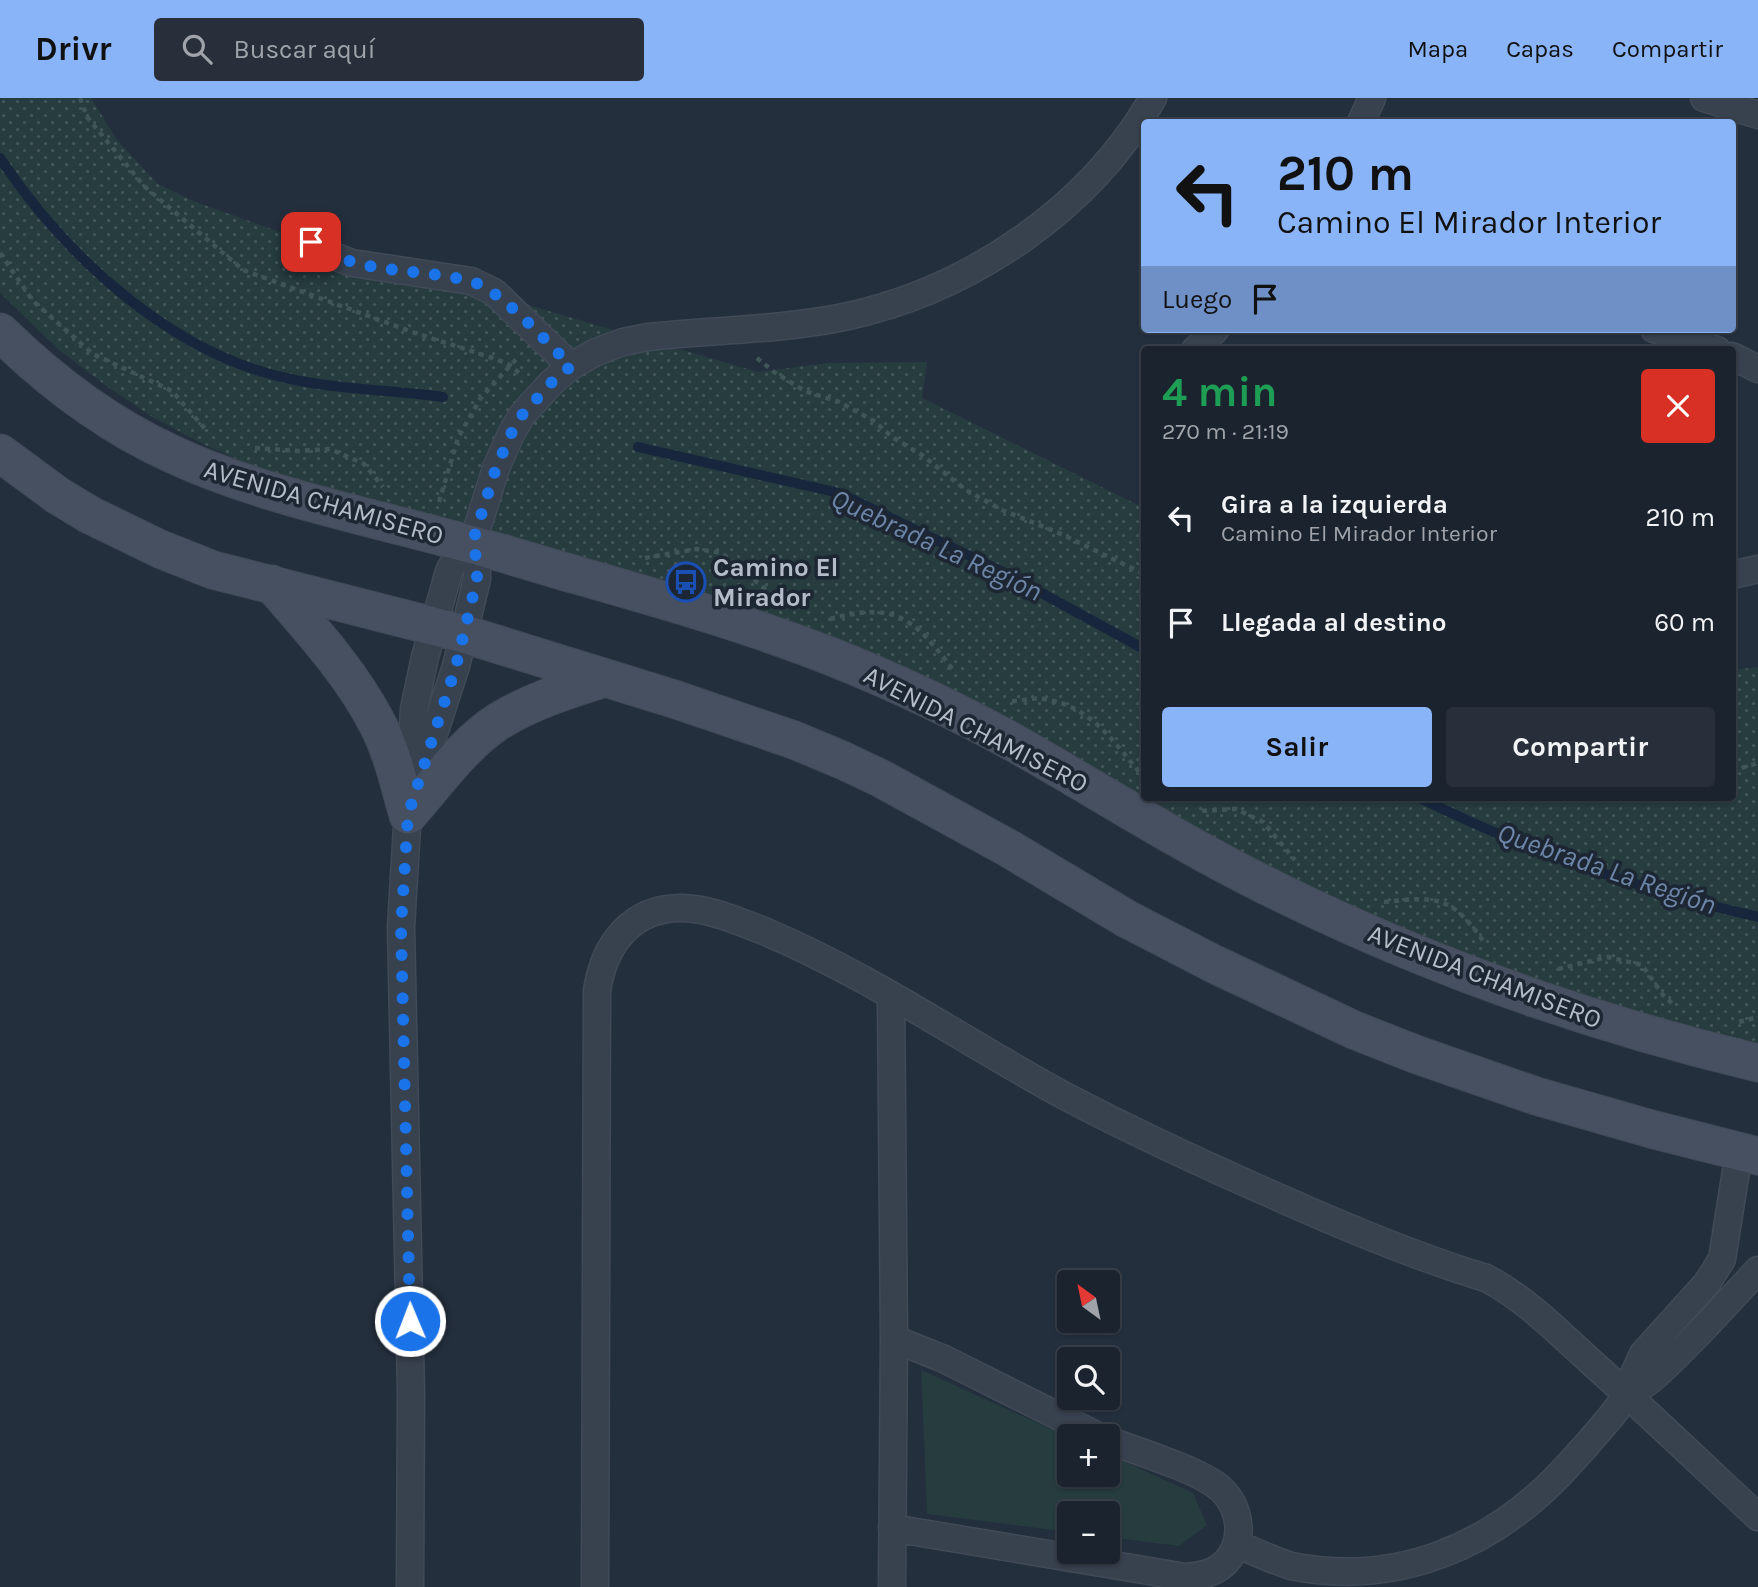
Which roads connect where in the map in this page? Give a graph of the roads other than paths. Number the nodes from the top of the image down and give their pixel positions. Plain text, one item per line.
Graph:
1 (1153, 98) edge
2 (1372, 98) edge
3 (1704, 98) edge
4 (1758, 115) edge
5 (1362, 119) edge
6 (311, 242) dead end
7 (0, 332) edge
8 (1212, 333) edge
9 (1666, 333) edge
10 (1199, 346) edge
11 (1705, 346) edge
12 (1736, 358) edge
13 (571, 366) junction
14 (1758, 369) edge
15 (0, 453) edge
16 (476, 532) junction
17 (1758, 569) edge
18 (1736, 574) edge
19 (272, 584) junction
20 (448, 630) junction
21 (605, 678) junction
22 (408, 815) junction
23 (891, 997) junction
24 (1758, 1063) edge
25 (1748, 1154) edge
26 (1758, 1270) edge
27 (894, 1339) junction
28 (1629, 1395) junction
29 (1074, 1424) edge
30 (1120, 1445) edge
31 (1758, 1517) edge
32 (892, 1528) junction
33 (1237, 1544) junction
34 (410, 1587) edge
35 (595, 1587) edge
36 (892, 1587) edge

1 - 13 street
2 - 5 street
3 - 4 street
6 - 13 street
7 - 16 street, AVENIDA CHAMISERO
8 - 10 street
9 - 11 street
12 - 14 street
13 - 16 street
15 - 19 street
16 - 20 street
16 - 24 street, AVENIDA CHAMISERO
17 - 18 street
19 - 20 street
19 - 22 street
20 - 21 street
20 - 22 street
21 - 22 street
21 - 25 street
22 - 34 street
23 - 27 street
23 - 28 street
23 - 35 street
25 - 28 street
26 - 28 street
27 - 29 street
27 - 32 street
28 - 31 street
28 - 33 street
30 - 33 street
32 - 33 street
32 - 36 street

